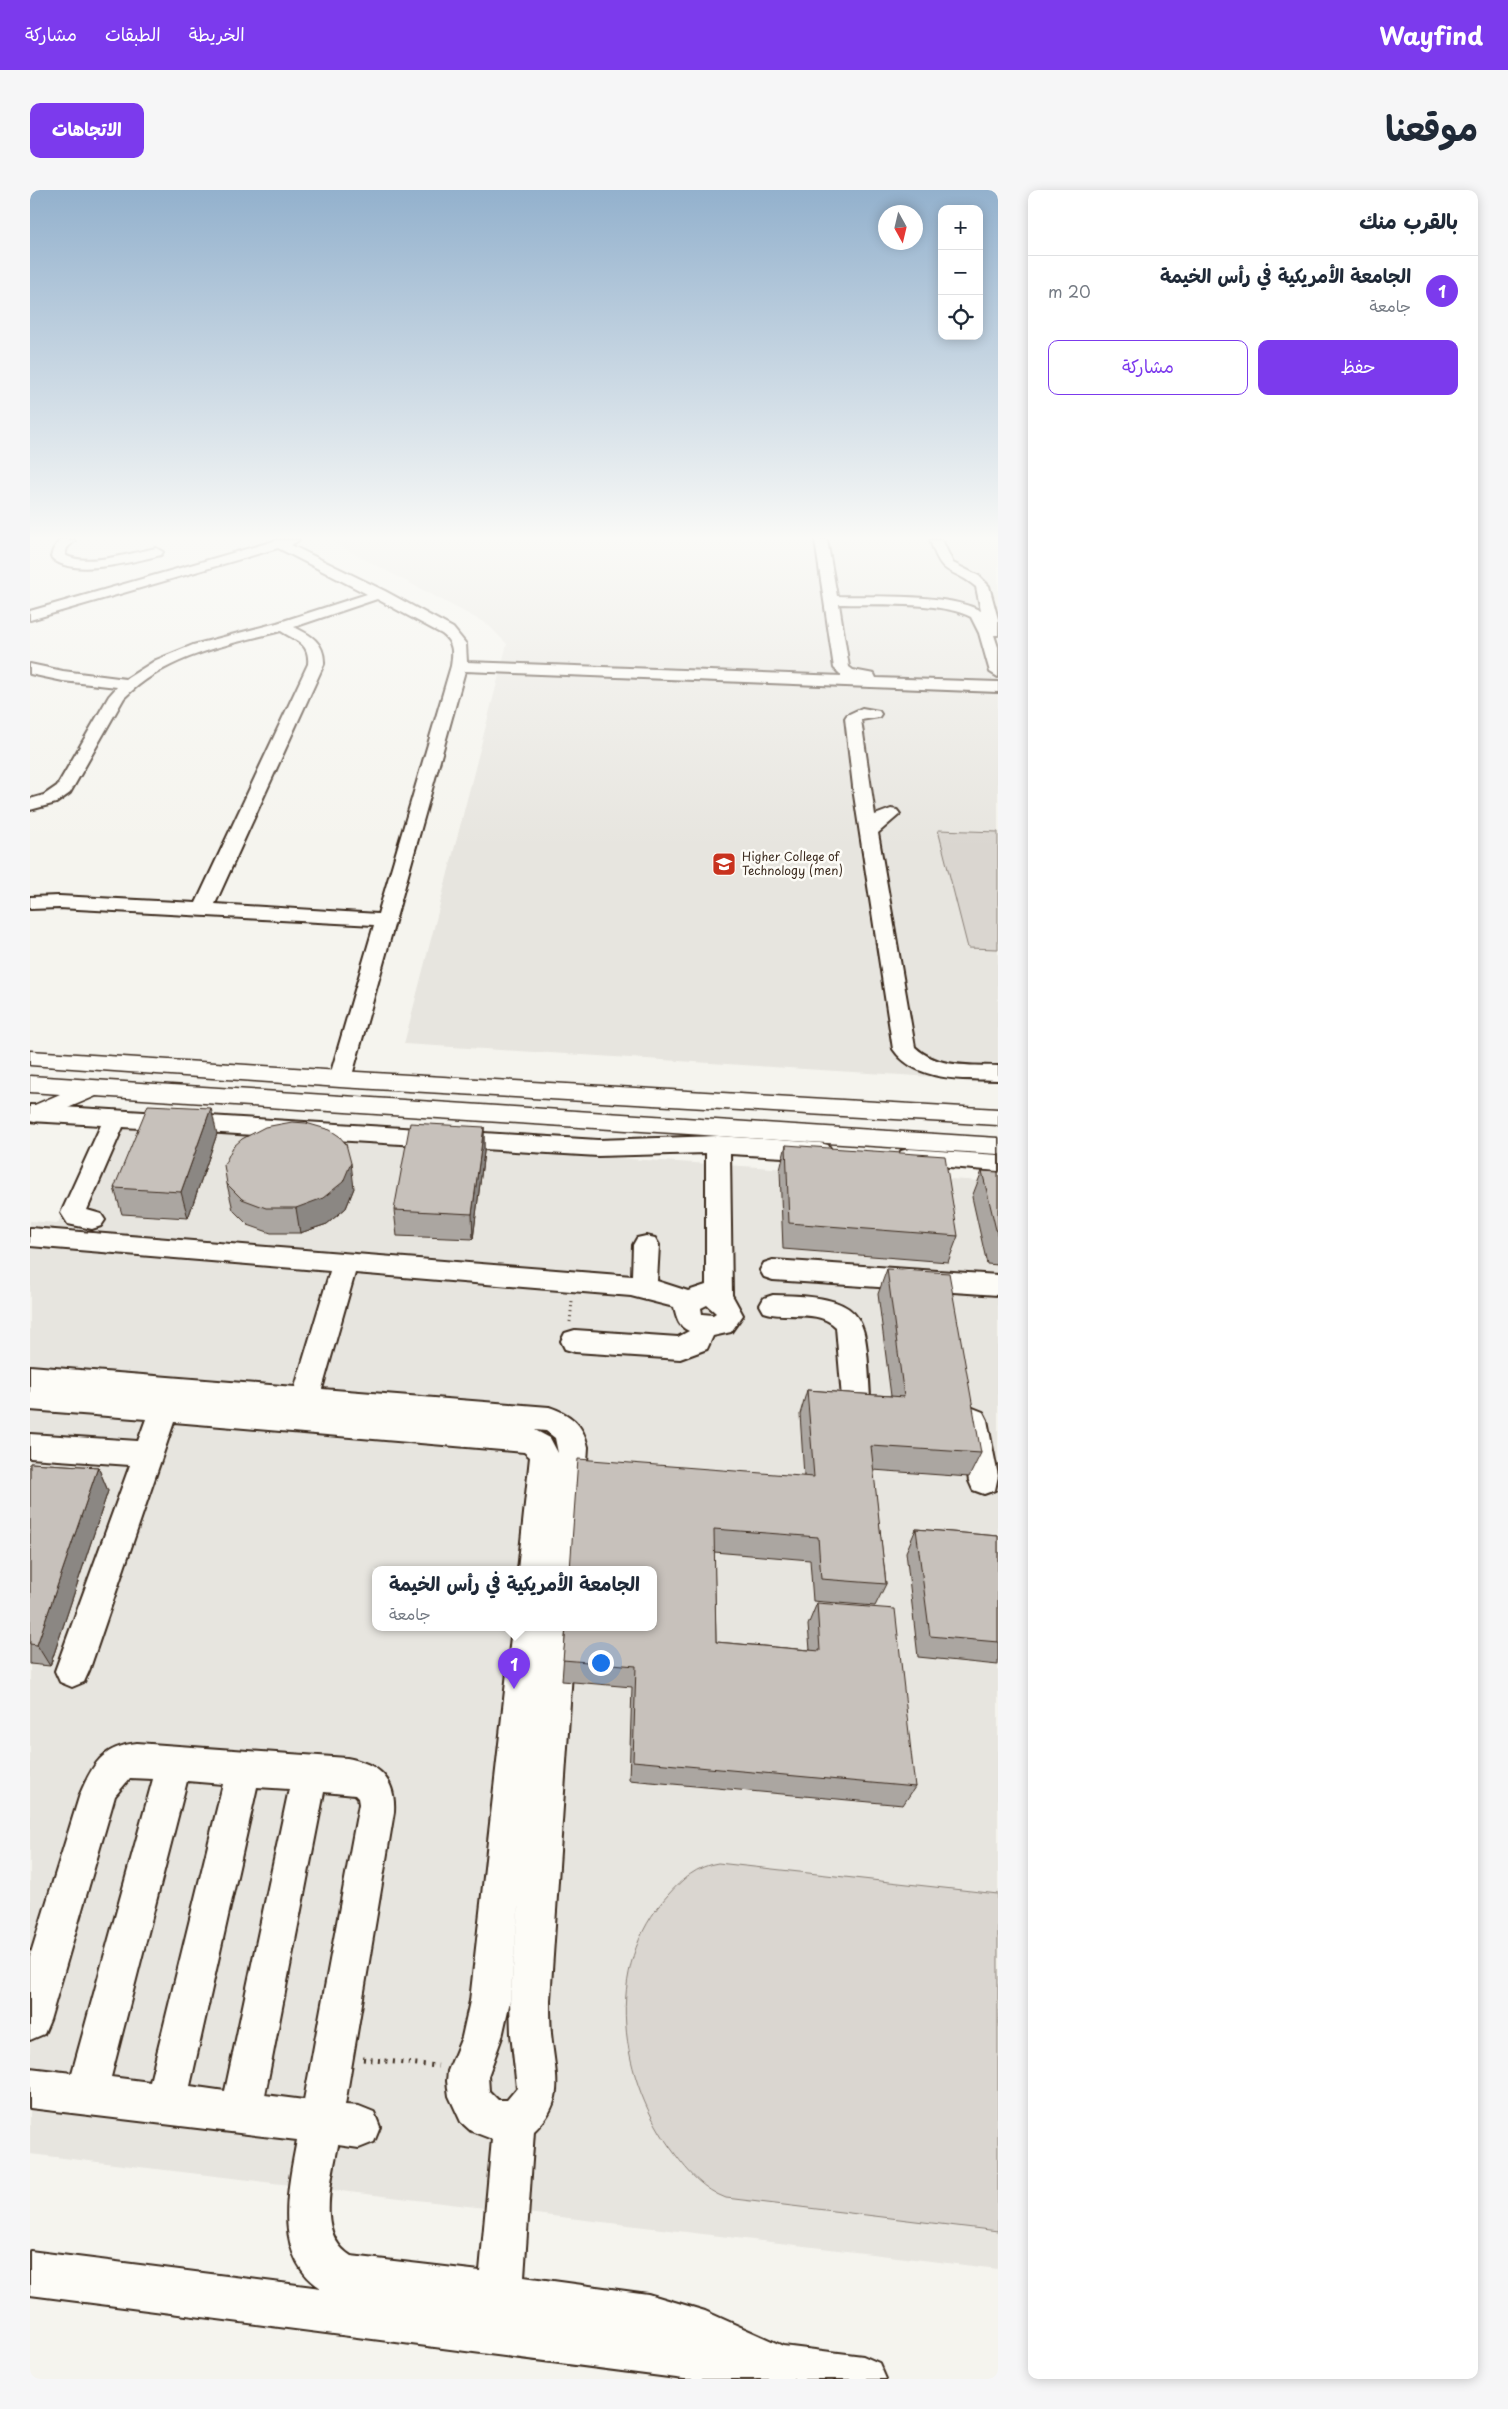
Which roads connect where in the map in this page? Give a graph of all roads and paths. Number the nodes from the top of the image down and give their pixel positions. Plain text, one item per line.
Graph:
1 (220, 642) edge
2 (310, 642) edge
3 (458, 642) edge
4 (840, 642) edge
5 (986, 642) edge
6 (458, 666) junction
7 (30, 669) edge
8 (994, 677) edge
9 (127, 684) junction
10 (873, 714) dead end
11 (30, 805) edge
12 (891, 814) dead end
13 (869, 832) junction
14 (30, 903) edge
15 (203, 908) junction
16 (384, 920) junction
17 (30, 1058) edge
18 (998, 1073) edge
19 (340, 1079) junction
20 (30, 1084) edge
21 (94, 1088) junction
22 (32, 1114) edge
23 (998, 1117) edge
24 (115, 1119) junction
25 (718, 1144) junction
26 (998, 1146) edge
27 (998, 1163) edge
28 (92, 1220) dead end
29 (30, 1237) edge
30 (646, 1245) dead end
31 (345, 1263) junction
32 (773, 1270) dead end
33 (814, 1272) junction
34 (574, 1281) junction
35 (949, 1282) junction
36 (998, 1285) edge
37 (644, 1288) junction
38 (719, 1298) junction
39 (690, 1302) junction
40 (773, 1304) dead end
41 (817, 1308) junction
42 (954, 1310) edge
43 (705, 1327) junction
44 (575, 1341) joint
45 (30, 1377) edge
46 (969, 1396) edge
47 (30, 1398) edge
48 (305, 1399) junction
49 (164, 1409) junction
50 (857, 1410) edge
51 (557, 1422) junction
52 (30, 1446) edge
53 (540, 1447) junction
54 (148, 1454) junction
55 (581, 1466) junction
56 (984, 1481) dead end
57 (534, 1566) edge
58 (565, 1566) edge
59 (528, 1631) edge
60 (559, 1631) edge
61 (72, 1671) dead end
62 (174, 1762) junction
63 (244, 1768) junction
64 (310, 1774) junction
65 (30, 2020) edge
66 (333, 2056) junction
67 (469, 2069) junction
68 (30, 2088) edge
69 (86, 2095) junction
70 (165, 2104) junction
71 (241, 2113) junction
72 (514, 2120) junction
73 (340, 2125) junction
74 (30, 2272) edge
75 (500, 2296) junction
76 (778, 2368) junction
77 (863, 2379) edge

1 - 9 street
2 - 15 street
3 - 6 street
4 - 8 street
5 - 8 street
6 - 8 street
6 - 16 street
7 - 9 street
9 - 11 street
10 - 13 street
12 - 13 street
13 - 18 street
14 - 15 street
15 - 16 street
16 - 19 street
17 - 19 main road
19 - 23 main road
20 - 21 main road
21 - 22 main road
21 - 26 main road
22 - 24 street
24 - 25 street
24 - 28 street
25 - 27 street
25 - 38 street
29 - 31 street
30 - 37 street
31 - 34 street
31 - 48 street
32 - 33 street
33 - 35 street
33 - 41 street
34 - 37 street
34 - 44 path
35 - 36 street
35 - 42 street
37 - 39 street
38 - 39 street
38 - 43 street
39 - 43 street
40 - 41 street
41 - 50 street
43 - 44 street
45 - 48 street
46 - 56 street
47 - 49 street
48 - 51 street
49 - 53 street
49 - 54 street
51 - 53 street
51 - 55 street
52 - 54 street
53 - 55 street
53 - 57 street
54 - 61 street
55 - 58 street
59 - 67 street
60 - 72 street
62 - 63 street
62 - 65 street
62 - 69 street
63 - 64 street
63 - 70 street
64 - 66 street
64 - 71 street
66 - 67 path
66 - 73 street
67 - 72 street
68 - 69 street
69 - 70 street
70 - 71 street
71 - 73 street
72 - 75 street
73 - 75 street
74 - 76 street
75 - 76 street
76 - 77 street

